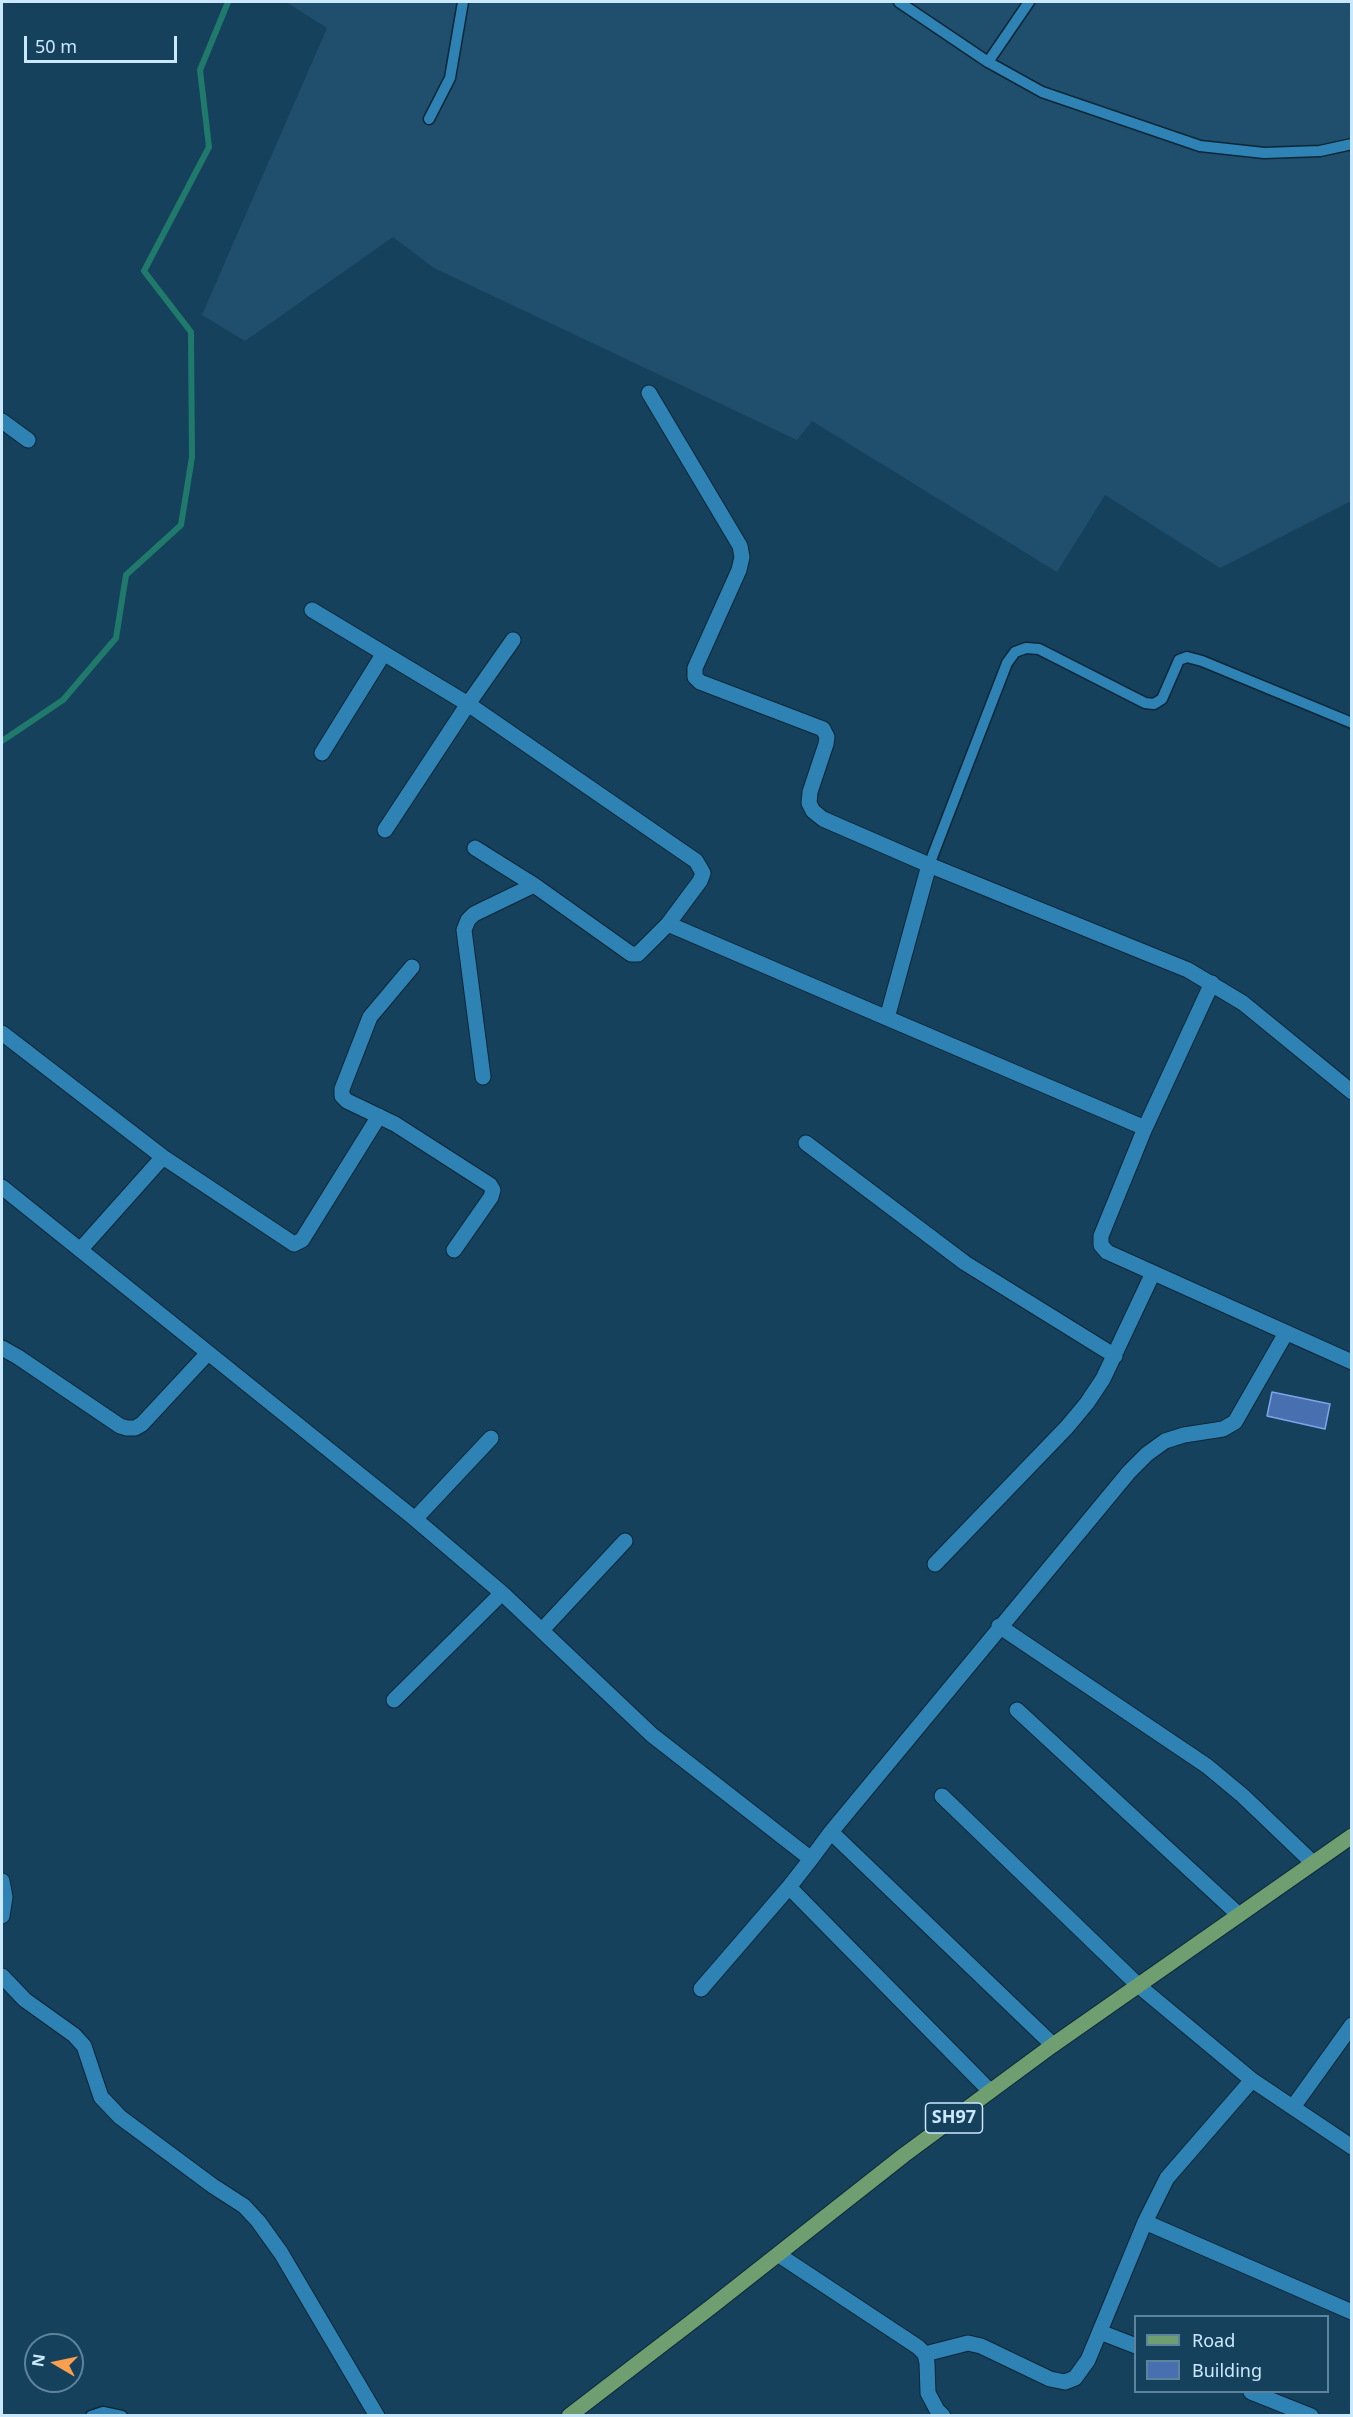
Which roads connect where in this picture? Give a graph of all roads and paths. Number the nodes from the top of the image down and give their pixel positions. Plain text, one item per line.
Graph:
1 (464, 2) edge
2 (899, 2) edge
3 (1029, 2) edge
4 (988, 62) junction
5 (429, 119) dead end
6 (1352, 144) edge
7 (649, 393) dead end
8 (2, 421) edge
9 (28, 440) dead end
10 (312, 610) dead end
11 (513, 640) dead end
12 (384, 653) junction
13 (468, 704) junction
14 (1352, 723) edge
15 (322, 753) dead end
16 (385, 830) dead end
17 (475, 848) dead end
18 (929, 865) junction
19 (534, 885) junction
20 (668, 924) junction
21 (412, 967) dead end
22 (1212, 983) junction
23 (887, 1018) junction
24 (2, 1033) edge
25 (483, 1077) dead end
26 (1352, 1092) edge
27 (379, 1116) junction
28 (1145, 1128) junction
29 (806, 1143) dead end
30 (163, 1157) junction
31 (2, 1187) edge
32 (80, 1250) junction
33 (454, 1250) dead end
34 (1152, 1273) junction
35 (1286, 1333) junction
36 (2, 1348) edge
37 (208, 1353) junction
38 (1114, 1356) junction
39 (1352, 1362) edge
40 (491, 1438) dead end
41 (415, 1519) junction
42 (626, 1541) dead end
43 (935, 1564) dead end
44 (502, 1593) junction
45 (999, 1626) junction
46 (542, 1630) junction
47 (394, 1700) dead end
48 (1017, 1710) dead end
49 (942, 1796) dead end
50 (831, 1832) junction
51 (1352, 1836) edge
52 (811, 1859) junction
53 (1313, 1863) junction
54 (2, 1881) edge
55 (789, 1887) junction
56 (1239, 1915) junction
57 (2, 1916) edge
58 (2, 1977) edge
59 (1139, 1986) junction
60 (701, 1989) dead end
61 (1352, 2025) edge
62 (1053, 2045) junction
63 (1252, 2080) junction
64 (990, 2091) junction
65 (1293, 2107) junction
66 (1352, 2146) edge
67 (1145, 2222) junction
68 (778, 2254) junction
69 (1352, 2312) edge
70 (1100, 2331) junction
71 (1134, 2345) edge
72 (924, 2354) junction
73 (1256, 2393) edge
74 (91, 2415) edge
75 (122, 2415) edge
76 (377, 2415) edge
77 (569, 2415) edge
78 (944, 2415) edge
79 (1311, 2415) edge

1 - 5 lane
2 - 4 lane
3 - 4 lane
4 - 6 lane
7 - 18 street
8 - 9 street
10 - 12 street
11 - 13 street
12 - 13 street
12 - 15 street
13 - 16 street
13 - 20 street
14 - 18 lane
17 - 19 street
18 - 22 street
18 - 23 street
19 - 20 street
19 - 25 street
20 - 23 street
21 - 27 street
22 - 26 street
22 - 28 street
23 - 28 street
24 - 30 street
27 - 30 street
27 - 33 street
28 - 34 street
29 - 38 street
30 - 32 street
31 - 32 street
32 - 37 street
34 - 35 street
34 - 38 street
35 - 39 street
35 - 45 street
36 - 37 street
37 - 41 street
38 - 43 street
40 - 41 street
41 - 44 street
42 - 46 street
44 - 46 street
44 - 47 street
45 - 50 street
45 - 53 street
46 - 52 street
48 - 56 street
49 - 59 street
50 - 52 street
50 - 62 street
51 - 53 main road, SH97
52 - 55 street
53 - 56 main road, SH97
54 - 57 street
55 - 60 street
55 - 64 street
56 - 59 main road, SH97
58 - 76 street
59 - 62 main road, SH97
59 - 63 street
61 - 65 street
62 - 64 main road, SH97
63 - 65 street
63 - 67 street
64 - 68 main road, SH97
65 - 66 street
67 - 69 street
67 - 70 street
68 - 72 street
68 - 77 main road, SH97
70 - 71 street
70 - 72 street
72 - 78 street
73 - 79 street
74 - 75 lane

